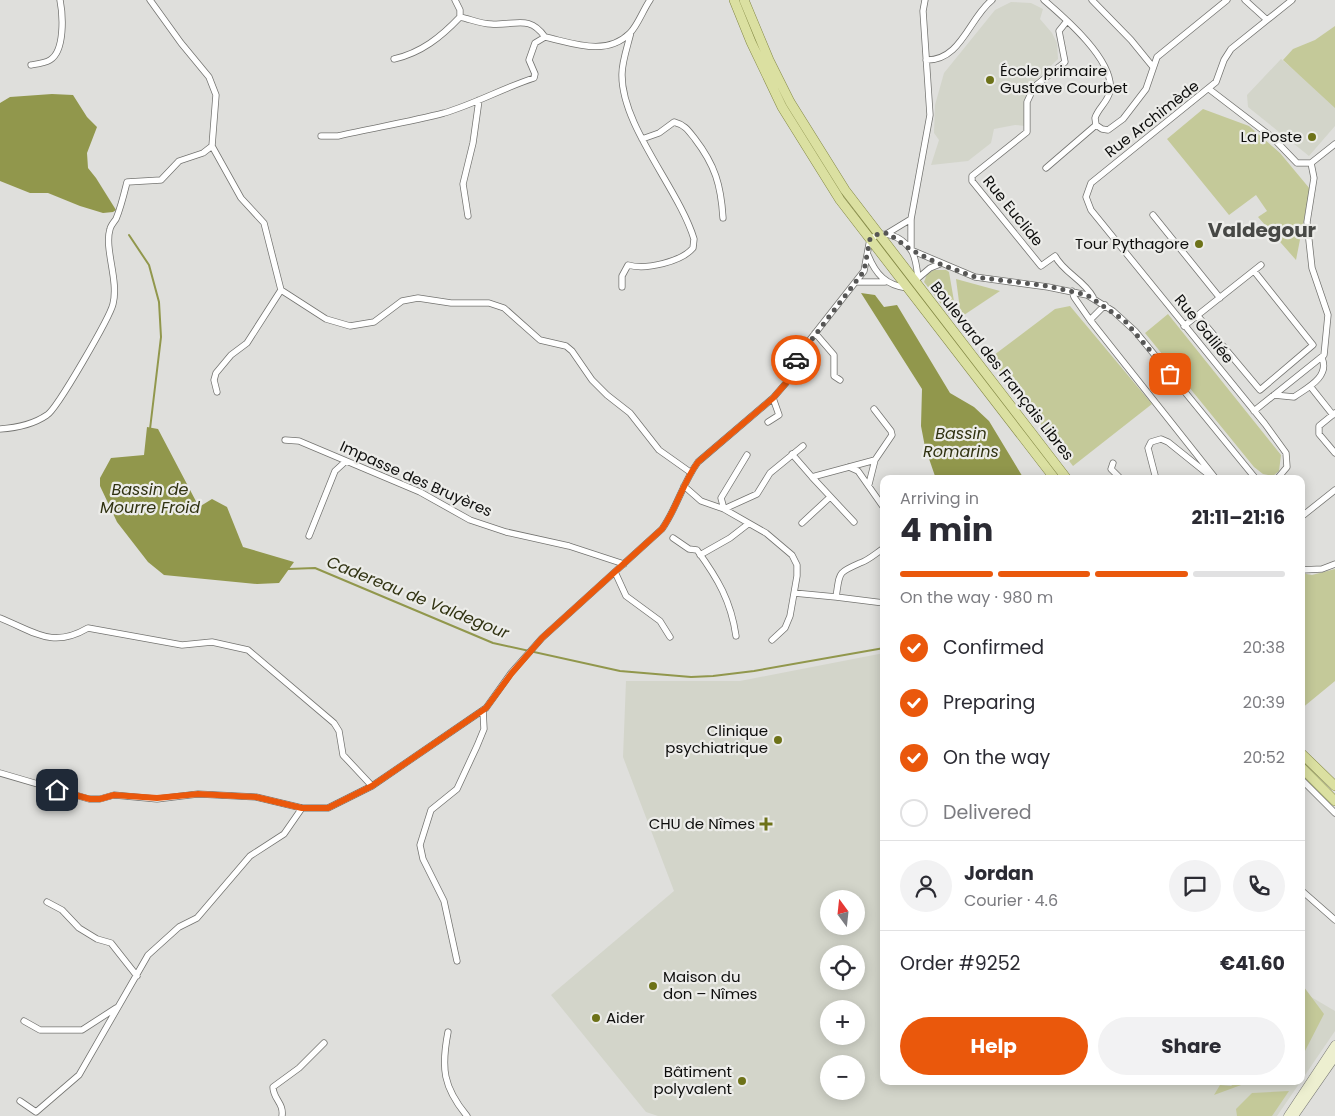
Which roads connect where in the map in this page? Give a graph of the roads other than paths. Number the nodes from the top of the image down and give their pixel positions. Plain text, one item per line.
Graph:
1 (60, 0) edge
2 (150, 0) edge
3 (455, 0) edge
4 (650, 0) edge
5 (734, 0) edge
6 (744, 0) edge
7 (925, 0) edge
8 (992, 0) edge
9 (1044, 0) edge
10 (1092, 0) edge
11 (1227, 0) edge
12 (1245, 0) edge
13 (1292, 0) edge
14 (460, 17) junction
15 (1266, 19) junction
16 (1067, 21) junction
17 (631, 32) junction
18 (545, 38) junction
19 (394, 59) dead end
20 (926, 60) junction
21 (31, 65) dead end
22 (1153, 67) junction
23 (1209, 89) junction
24 (478, 100) junction
25 (1096, 125) junction
26 (322, 136) dead end
27 (642, 139) junction
28 (1335, 144) edge
29 (212, 146) junction
30 (1311, 163) junction
31 (1046, 168) dead end
32 (1086, 197) joint
33 (1153, 215) dead end
34 (468, 216) dead end
35 (723, 218) dead end
36 (911, 219) junction
37 (888, 233) junction
38 (878, 234) junction
39 (870, 239) junction
40 (911, 250) junction
41 (868, 255) junction
42 (940, 264) junction
43 (1261, 265) dead end
44 (1254, 271) junction
45 (917, 280) junction
46 (858, 282) junction
47 (886, 282) junction
48 (622, 287) dead end
49 (908, 288) junction
50 (281, 290) junction
51 (1072, 291) junction
52 (1220, 298) junction
53 (1094, 299) junction
54 (1105, 305) junction
55 (1197, 316) junction
56 (1090, 320) junction
57 (1184, 326) junction
58 (815, 333) junction
59 (1322, 358) junction
60 (840, 380) dead end
61 (1310, 386) junction
62 (217, 392) dead end
63 (1274, 395) junction
64 (773, 398) junction
65 (874, 409) dead end
66 (1254, 411) junction
67 (1334, 414) edge
68 (768, 422) dead end
69 (0, 429) edge
70 (284, 440) dead end
71 (803, 446) dead end
72 (1335, 453) edge
73 (792, 454) junction
74 (747, 455) dead end
75 (346, 460) junction
76 (875, 460) junction
77 (1113, 463) dead end
78 (849, 467) junction
79 (690, 472) junction
80 (1053, 475) edge
81 (1064, 475) edge
82 (1117, 475) edge
83 (1155, 475) edge
84 (1210, 475) edge
85 (1212, 475) edge
86 (1253, 475) edge
87 (1280, 475) edge
88 (812, 477) junction
89 (869, 484) junction
90 (684, 486) junction
91 (1335, 490) edge
92 (829, 498) junction
93 (880, 502) edge
94 (724, 509) junction
95 (1305, 514) edge
96 (854, 522) dead end
97 (802, 523) dead end
98 (748, 524) junction
99 (309, 536) dead end
100 (673, 538) dead end
101 (880, 551) edge
102 (700, 555) junction
103 (624, 564) junction
104 (1335, 564) edge
105 (1305, 570) edge
106 (615, 572) junction
107 (794, 593) junction
108 (836, 597) junction
109 (880, 602) edge
110 (0, 618) edge
111 (736, 636) dead end
112 (670, 638) dead end
113 (772, 640) dead end
114 (483, 713) junction
115 (1305, 757) edge
116 (1305, 771) edge
117 (0, 773) edge
118 (1305, 783) edge
119 (372, 786) junction
120 (1335, 786) edge
121 (1335, 801) edge
122 (302, 808) junction
123 (1335, 813) edge
124 (1305, 894) edge
125 (47, 902) dead end
126 (1335, 920) edge
127 (458, 960) dead end
128 (136, 976) junction
129 (117, 1008) junction
130 (24, 1021) dead end
131 (448, 1032) dead end
132 (324, 1043) dead end
133 (1335, 1044) edge
134 (1335, 1057) edge
135 (20, 1101) dead end
136 (282, 1116) edge
137 (467, 1116) edge
138 (1288, 1116) edge
139 (1294, 1116) edge

1 - 21 street
2 - 29 street
3 - 14 street
4 - 17 street
5 - 39 main road, Boulevard des Français Libres
6 - 38 main road, Boulevard des Français Libres
7 - 20 street
8 - 20 street
9 - 16 street, Rue Archimède
10 - 22 street
11 - 22 street
12 - 15 street
13 - 15 street
14 - 18 street
14 - 19 street
15 - 23 street
16 - 25 street, Rue Archimède
16 - 53 street, Rue Euclide
17 - 18 street
17 - 27 street
18 - 24 street
20 - 36 street
22 - 25 street, Rue Archimède
23 - 30 street, Rue Archimède
23 - 32 street, Rue Archimède
24 - 26 street
24 - 34 street
25 - 31 street
27 - 35 street
27 - 48 street
28 - 30 street
29 - 50 street
29 - 69 street
30 - 59 street
32 - 57 street, Rue Galilée
33 - 52 street
36 - 37 street
36 - 40 street
37 - 38 street
37 - 40 street
38 - 39 street
38 - 45 main road, Boulevard des Français Libres
39 - 41 street
39 - 49 main road, Boulevard des Français Libres
40 - 42 street
40 - 45 street
41 - 46 street
41 - 47 street
42 - 45 street
42 - 51 street
43 - 44 street
44 - 52 street
44 - 55 street
45 - 49 street
45 - 81 main road, Boulevard des Français Libres
46 - 47 street
46 - 58 street
47 - 49 street
49 - 80 main road, Boulevard des Français Libres
50 - 62 street
50 - 79 street
51 - 53 street
51 - 56 street
52 - 55 street
53 - 54 street
54 - 56 street
54 - 86 street
55 - 57 street
56 - 85 street
57 - 66 street, Rue Galilée
58 - 60 street
58 - 64 street
59 - 61 street
59 - 63 street
61 - 63 street
61 - 67 street
63 - 66 street
64 - 68 street
64 - 79 street
65 - 76 street
66 - 87 street, Rue Galilée
67 - 72 street
70 - 75 street, Impasse des Bruyères
71 - 73 street
73 - 88 street
73 - 94 street
74 - 94 street
75 - 99 street
75 - 103 street, Impasse des Bruyères
76 - 78 street
76 - 89 street
77 - 82 street
78 - 88 street
78 - 89 street
79 - 90 street
83 - 84 street
88 - 92 street
89 - 93 street
90 - 94 street
90 - 103 street
91 - 95 street
92 - 96 street
92 - 97 street
94 - 98 street
98 - 102 street
98 - 107 street
100 - 102 street
101 - 108 street
102 - 111 street
103 - 106 street
104 - 105 street
106 - 112 street
106 - 114 street
107 - 108 street
107 - 113 street
108 - 109 street
110 - 119 street
114 - 119 street
114 - 127 street
115 - 120 main road
116 - 121 main road
117 - 122 street
118 - 123 street
119 - 122 street
122 - 128 street
124 - 126 street
125 - 128 street
128 - 129 street
129 - 130 street
129 - 135 street
131 - 137 street
132 - 136 street
133 - 138 main road
134 - 139 main road

